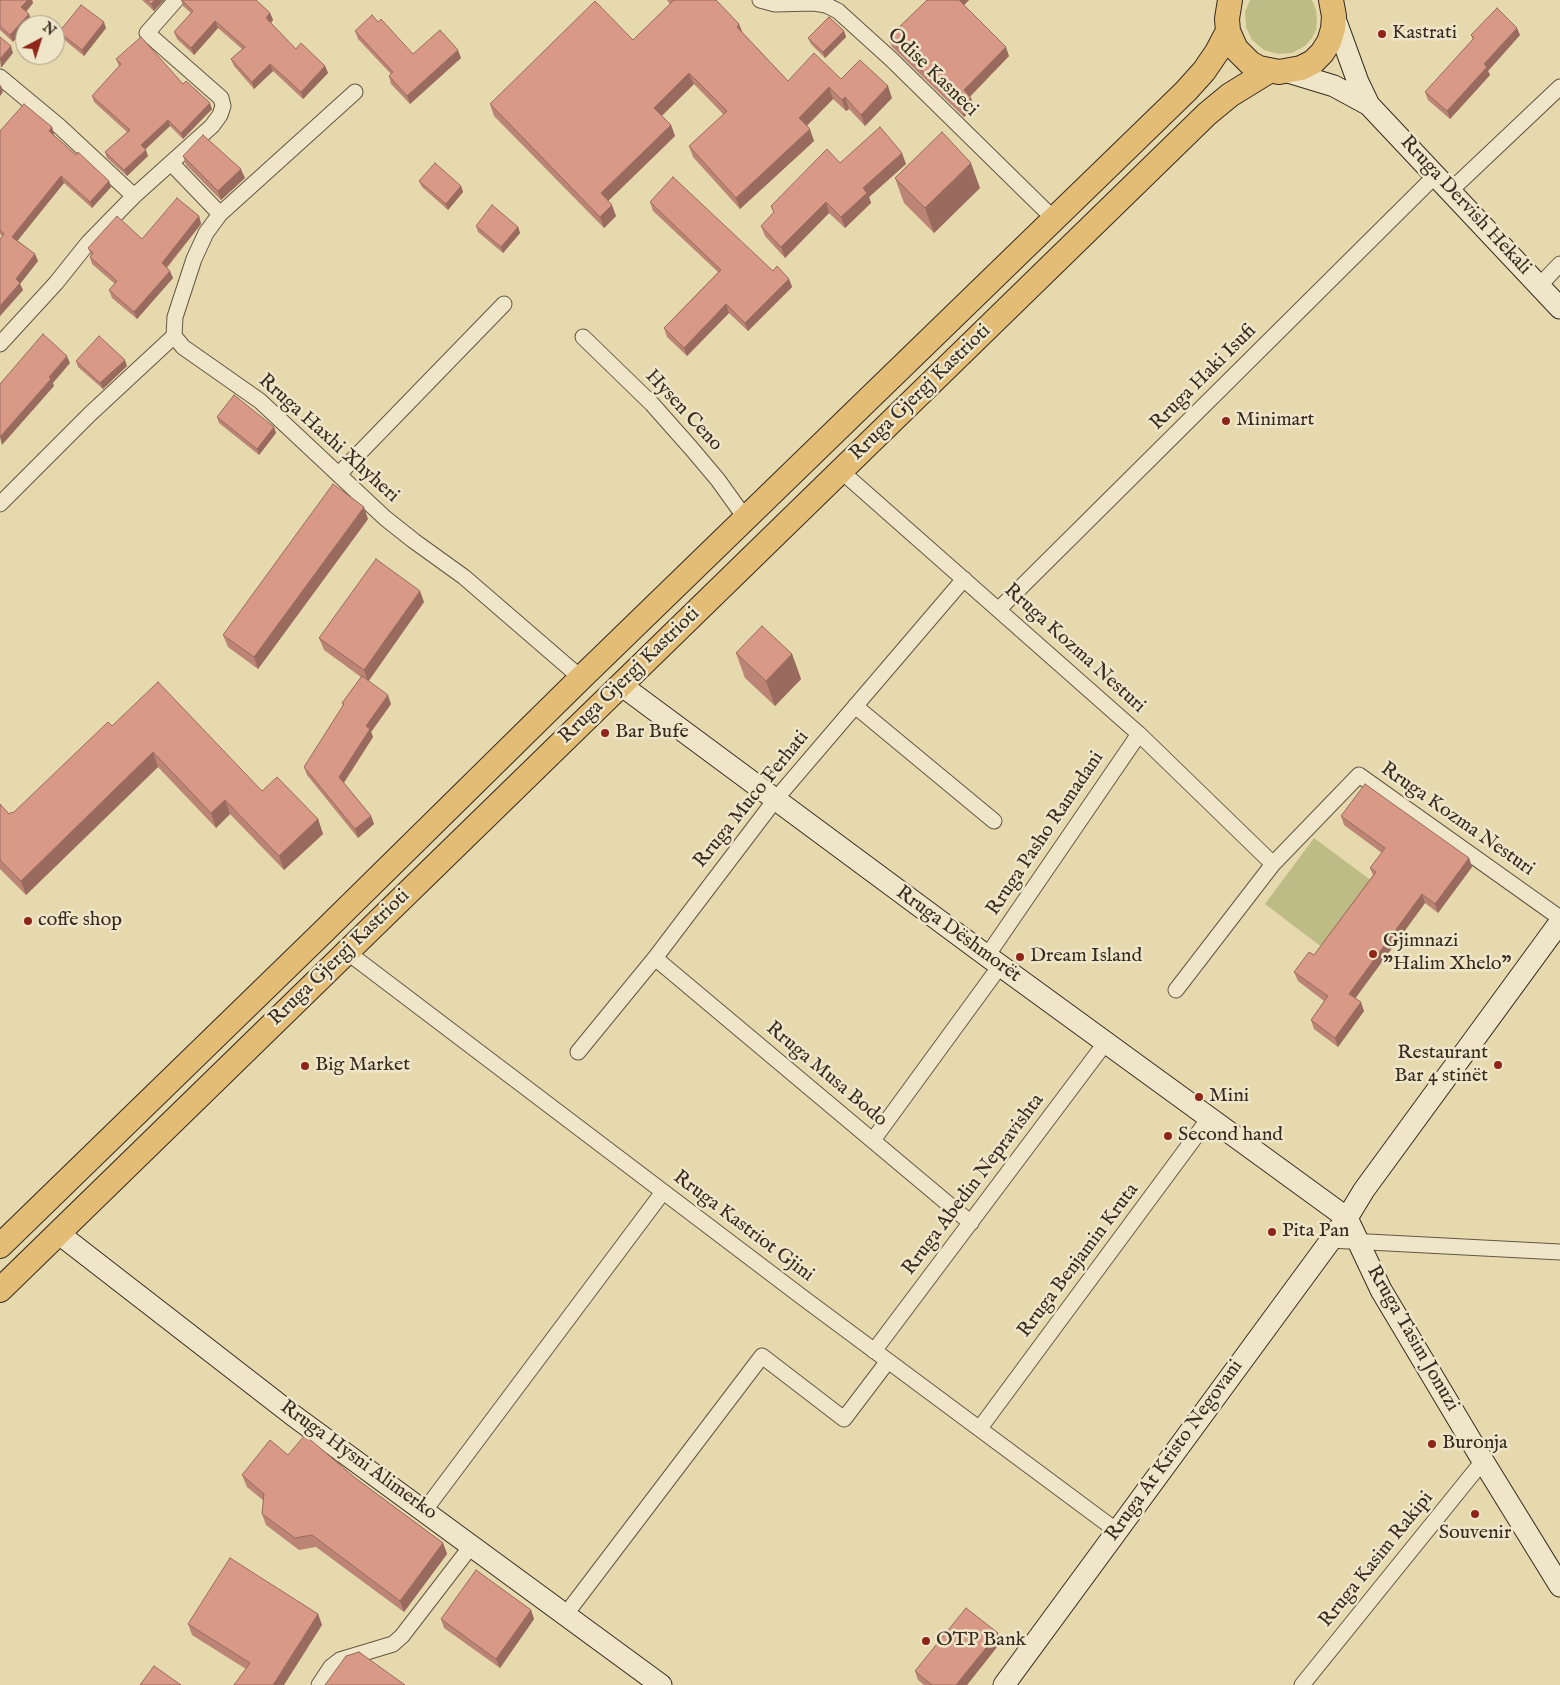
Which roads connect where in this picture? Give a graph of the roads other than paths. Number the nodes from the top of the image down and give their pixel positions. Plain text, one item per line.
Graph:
1 (176, 0) edge
2 (760, 0) edge
3 (1230, 0) edge
4 (1333, 5) edge
5 (1228, 30) junction
6 (1279, 71) junction
7 (0, 77) edge
8 (1560, 87) edge
9 (355, 92) dead end
10 (1369, 105) junction
11 (172, 164) junction
12 (1436, 175) junction
13 (1450, 191) junction
14 (134, 196) junction
15 (220, 214) junction
16 (1054, 220) junction
17 (1560, 264) edge
18 (1539, 286) junction
19 (504, 304) dead end
20 (1560, 308) edge
21 (174, 336) junction
22 (583, 337) dead end
23 (0, 344) edge
24 (841, 472) junction
25 (339, 474) junction
26 (0, 504) edge
27 (746, 519) junction
28 (964, 579) junction
29 (999, 609) junction
30 (581, 678) junction
31 (621, 685) junction
32 (855, 706) junction
33 (1139, 734) junction
34 (775, 800) junction
35 (994, 821) dead end
36 (1273, 864) junction
37 (1558, 926) edge
38 (347, 952) junction
39 (655, 958) junction
40 (993, 961) junction
41 (1176, 990) dead end
42 (1106, 1042) junction
43 (578, 1052) dead end
44 (1210, 1117) junction
45 (873, 1140) junction
46 (663, 1192) junction
47 (1347, 1218) junction
48 (971, 1223) junction
49 (58, 1233) junction
50 (1330, 1240) junction
51 (1358, 1242) junction
52 (0, 1246) edge
53 (1560, 1252) edge
54 (0, 1290) edge
55 (874, 1351) junction
56 (888, 1361) junction
57 (980, 1428) junction
58 (1483, 1461) junction
59 (425, 1510) junction
60 (1117, 1531) junction
61 (472, 1545) junction
62 (1560, 1586) edge
63 (566, 1614) junction
64 (319, 1685) edge
65 (661, 1685) edge
66 (1004, 1685) edge
67 (1302, 1685) edge

1 - 11 street
2 - 16 street, Odise Kasneci
3 - 5 main road
4 - 6 main road, Rruga Gjergj Kastrioti
4 - 10 main road, Rruga Dervish Hekali
5 - 6 main road
5 - 16 main road, Rruga Gjergj Kastrioti
6 - 10 main road, Rruga Dervish Hekali
6 - 24 main road, Rruga Gjergj Kastrioti
7 - 14 street
8 - 13 street
9 - 15 street
10 - 12 main road, Rruga Dervish Hekali
11 - 14 street
11 - 15 street
12 - 13 main road, Rruga Dervish Hekali
12 - 29 street, Rruga Haki Isufi
13 - 18 main road, Rruga Dervish Hekali
14 - 23 street
15 - 21 street
16 - 27 main road, Rruga Gjergj Kastrioti
17 - 18 street
18 - 20 main road, Rruga Dervish Hekali
19 - 25 street
21 - 25 street, Rruga Haxhi Xhyheri
21 - 26 street
22 - 27 street, Hysen Ceno
24 - 28 street, Rruga Kozma Nesturi
24 - 31 main road, Rruga Gjergj Kastrioti
25 - 30 street, Rruga Haxhi Xhyheri
27 - 30 main road, Rruga Gjergj Kastrioti
28 - 29 street, Rruga Kozma Nesturi
28 - 32 street, Rruga Muco Ferhati
29 - 33 street, Rruga Kozma Nesturi
30 - 52 main road, Rruga Gjergj Kastrioti
31 - 34 main road, Rruga Dëshmorët
31 - 38 main road, Rruga Gjergj Kastrioti
32 - 34 street, Rruga Muco Ferhati
32 - 35 street
33 - 36 street, Rruga Kozma Nesturi
33 - 40 street, Rruga Pasho Ramadani
34 - 39 street, Rruga Muco Ferhati
34 - 40 main road, Rruga Dëshmorët
36 - 37 street, Rruga Kozma Nesturi
36 - 41 street, Rruga Kozma Nesturi
37 - 47 main road, Rruga At Kristo Negovani
38 - 46 street, Rruga Kastriot Gjini
38 - 49 main road, Rruga Gjergj Kastrioti
39 - 43 street, Rruga Muco Ferhati
39 - 45 street, Rruga Musa Bodo
40 - 42 main road, Rruga Dëshmorët
40 - 45 street, Rruga Pasho Ramadani
42 - 44 main road, Rruga Dëshmorët
42 - 48 street, Rruga Abedin Nepravishta
44 - 47 main road, Rruga Dëshmorët
44 - 57 street, Rruga Benjamin Kruta
45 - 48 street, Rruga Musa Bodo
46 - 55 street, Rruga Kastriot Gjini
46 - 59 street
47 - 50 main road, Rruga At Kristo Negovani
47 - 51 main road, Rruga Tasim Jonuzi
48 - 55 street, Rruga Abedin Nepravishta
49 - 54 main road, Rruga Gjergj Kastrioti
49 - 59 main road, Rruga Hysni Alimerko
50 - 51 street
50 - 60 main road, Rruga At Kristo Negovani
51 - 53 street
51 - 58 main road, Rruga Tasim Jonuzi
55 - 56 street, Rruga Kastriot Gjini
56 - 57 street, Rruga Kastriot Gjini
56 - 63 street
57 - 60 street, Rruga Kastriot Gjini
58 - 62 main road, Rruga Tasim Jonuzi
58 - 67 street, Rruga Kasim Rakipi
59 - 61 main road, Rruga Hysni Alimerko
60 - 66 main road, Rruga At Kristo Negovani
61 - 63 main road, Rruga Hysni Alimerko
61 - 64 street
63 - 65 main road, Rruga Hysni Alimerko

